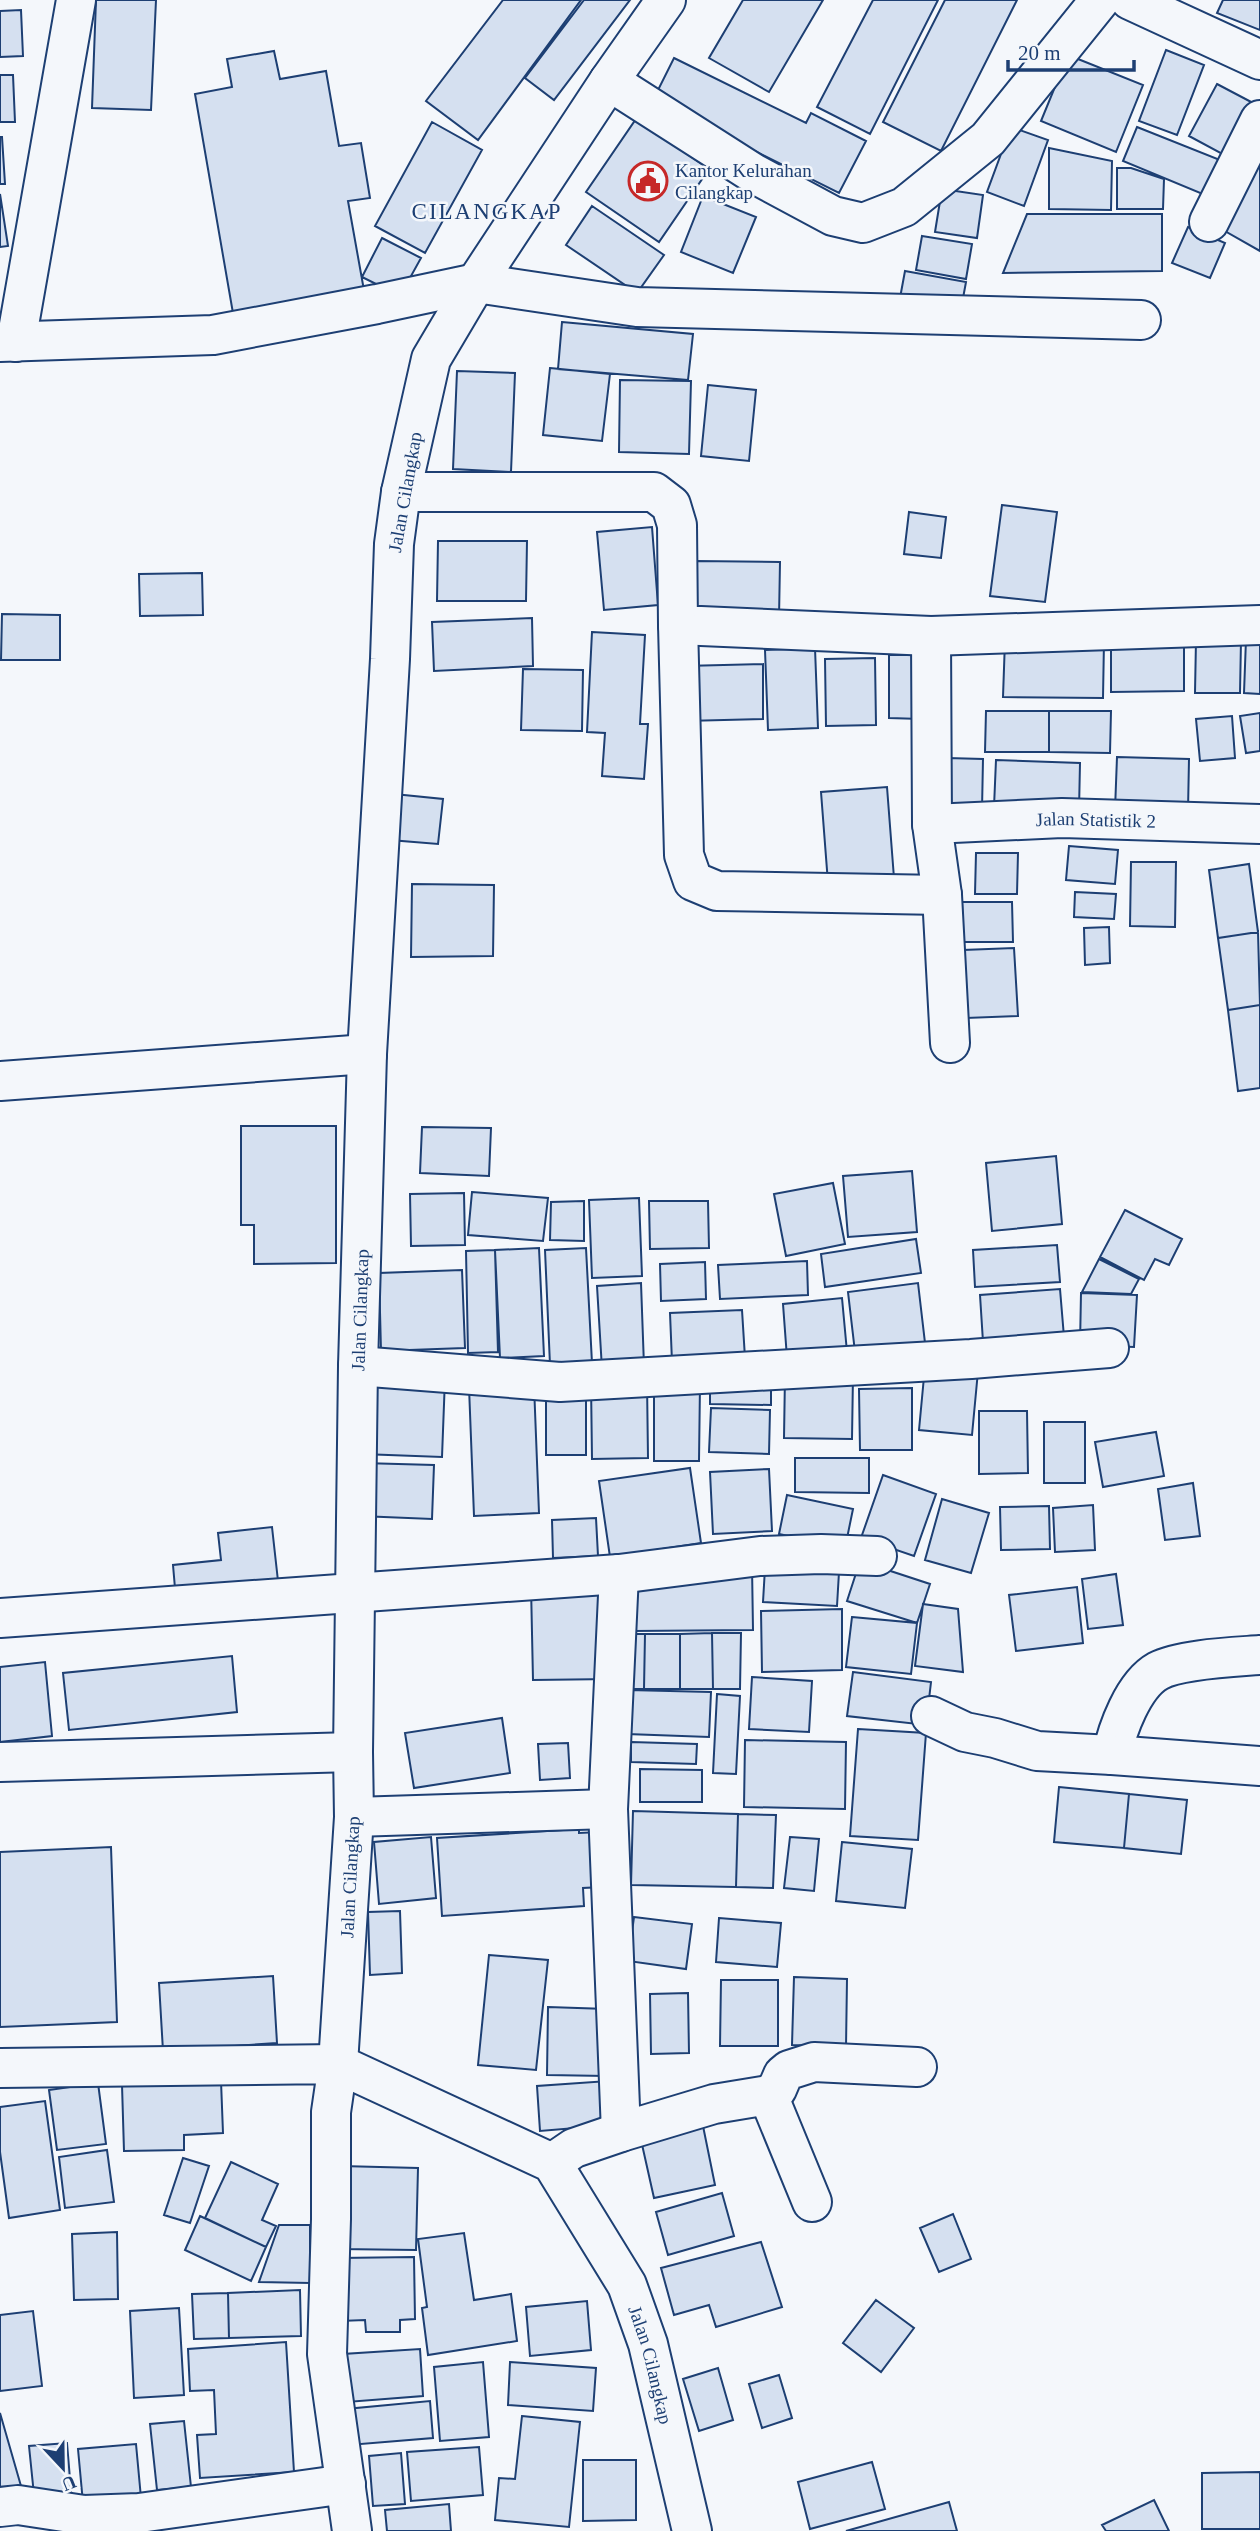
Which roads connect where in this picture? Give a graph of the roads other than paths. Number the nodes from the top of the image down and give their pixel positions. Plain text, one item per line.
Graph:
1 (76, 0) edge
2 (666, 0) edge
3 (1100, 0) edge
4 (1130, 0) edge
5 (1260, 61) edge
6 (609, 81) junction
7 (1260, 120) edge
8 (1209, 222) dead end
9 (476, 283) junction
10 (1141, 320) dead end
11 (8, 342) edge
12 (401, 492) junction
13 (678, 625) junction
14 (1260, 625) edge
15 (931, 636) junction
16 (932, 824) junction
17 (1260, 824) edge
18 (942, 895) junction
19 (950, 1043) dead end
20 (367, 1054) junction
21 (0, 1081) edge
22 (1108, 1348) dead end
23 (358, 1366) junction
24 (877, 1556) dead end
25 (619, 1574) junction
26 (355, 1592) junction
27 (0, 1618) edge
28 (1260, 1655) edge
29 (931, 1716) dead end
30 (353, 1752) junction
31 (1112, 1755) junction
32 (0, 1762) edge
33 (1260, 1766) edge
34 (608, 1809) junction
35 (354, 1817) junction
36 (338, 2064) junction
37 (917, 2067) dead end
38 (0, 2068) edge
39 (768, 2095) junction
40 (621, 2132) junction
41 (552, 2163) junction
42 (812, 2202) dead end
43 (346, 2484) junction
44 (0, 2507) edge
45 (699, 2529) edge
46 (352, 2531) edge

1 - 11 street
2 - 6 street, Jalan Cilangkap
3 - 6 street
4 - 5 street
6 - 9 street, Jalan Cilangkap
7 - 8 street
9 - 10 street
9 - 11 street
9 - 12 street, Jalan Cilangkap
12 - 13 street
12 - 20 street, Jalan Cilangkap
13 - 15 street
13 - 18 street
14 - 15 street
15 - 16 street
16 - 17 street, Jalan Statistik 2
16 - 18 street
18 - 19 street
20 - 21 street
20 - 23 street, Jalan Cilangkap
22 - 23 street
23 - 26 street, Jalan Cilangkap
24 - 25 street
25 - 26 street
25 - 34 street
26 - 27 street
26 - 30 street, Jalan Cilangkap
28 - 31 street
29 - 31 street
30 - 32 street
30 - 35 street, Jalan Cilangkap
31 - 33 street
34 - 35 street
34 - 40 street
35 - 36 street, Jalan Cilangkap
36 - 38 street
36 - 41 street
36 - 43 street, Jalan Cilangkap
37 - 39 street
39 - 40 street
39 - 42 street
40 - 41 street
41 - 45 street, Jalan Cilangkap
43 - 44 street
43 - 46 street, Jalan Cilangkap

